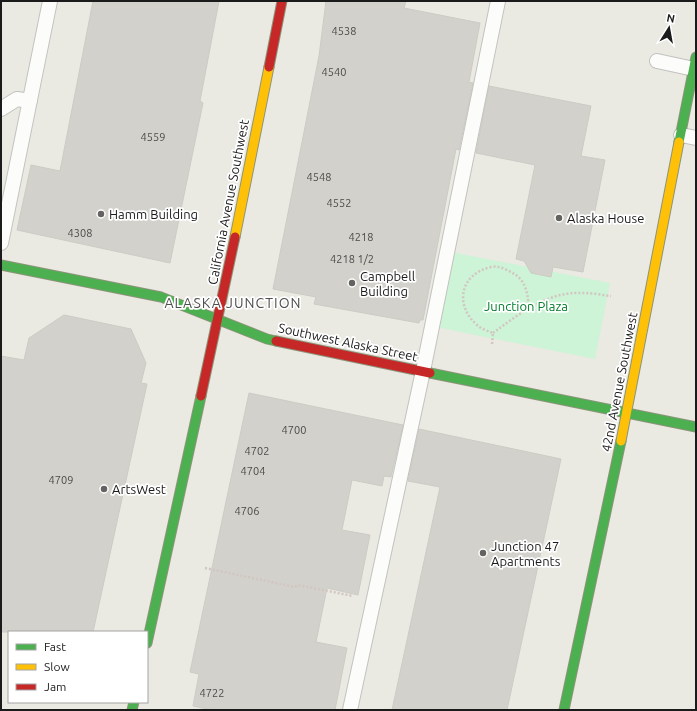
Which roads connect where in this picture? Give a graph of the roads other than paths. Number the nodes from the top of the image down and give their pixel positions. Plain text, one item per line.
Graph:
1 (50, 1) edge
2 (282, 1) edge
3 (498, 1) edge
4 (657, 61) dead end
5 (695, 63) edge
6 (30, 101) junction
7 (1, 109) edge
8 (680, 135) junction
9 (696, 138) edge
10 (1, 244) edge
11 (1, 265) edge
12 (218, 320) junction
13 (423, 371) junction
14 (626, 413) junction
15 (696, 427) edge
16 (148, 638) edge
17 (350, 710) edge
18 (564, 710) edge

1 - 6 lane
2 - 12 main road, California Avenue Southwest
3 - 13 lane
4 - 5 lane
5 - 8 main road, 42nd Avenue Southwest
6 - 7 lane
6 - 10 lane
8 - 9 lane
8 - 14 main road, 42nd Avenue Southwest
11 - 12 main road, Southwest Alaska Street
12 - 13 main road, Southwest Alaska Street
12 - 16 main road, California Avenue Southwest
13 - 14 main road, Southwest Alaska Street
13 - 17 lane
14 - 15 main road, Southwest Alaska Street
14 - 18 main road, 42nd Avenue Southwest

